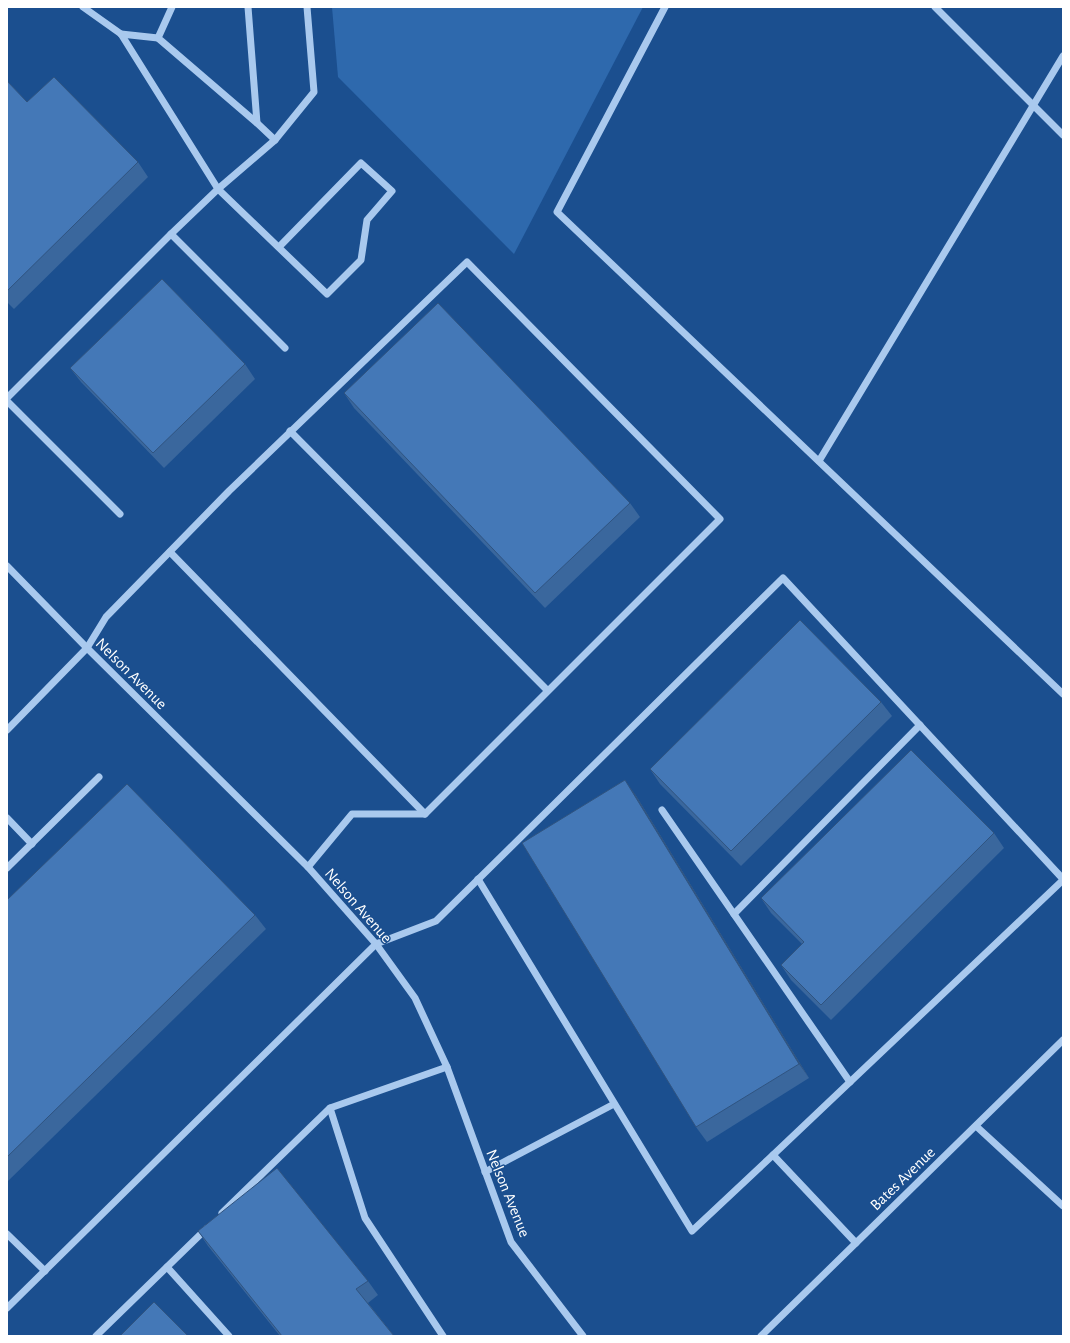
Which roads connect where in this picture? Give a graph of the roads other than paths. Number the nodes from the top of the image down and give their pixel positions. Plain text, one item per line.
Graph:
1 (83, 7) edge
2 (172, 7) edge
3 (248, 7) edge
4 (308, 7) edge
5 (665, 7) edge
6 (935, 7) edge
7 (121, 34) junction
8 (158, 38) junction
9 (1063, 56) edge
10 (1034, 105) junction
11 (257, 123) junction
12 (1063, 135) edge
13 (275, 140) junction
14 (218, 189) junction
15 (171, 234) junction
16 (278, 247) junction
17 (285, 348) dead end
18 (7, 398) edge
19 (7, 401) edge
20 (290, 431) junction
21 (819, 461) junction
22 (120, 514) dead end
23 (170, 552) junction
24 (7, 566) edge
25 (87, 648) junction
26 (547, 690) junction
27 (1063, 694) edge
28 (920, 725) junction
29 (7, 730) edge
30 (99, 777) dead end
31 (662, 810) dead end
32 (425, 814) junction
33 (7, 818) edge
34 (32, 844) junction
35 (308, 867) junction
36 (7, 868) edge
37 (478, 879) junction
38 (1063, 880) edge
39 (734, 914) junction
40 (376, 944) junction
41 (1063, 1040) edge
42 (447, 1066) junction
43 (850, 1082) junction
44 (614, 1104) junction
45 (330, 1108) junction
46 (976, 1126) junction
47 (773, 1155) junction
48 (485, 1172) junction
49 (1063, 1206) edge
50 (218, 1218) edge
51 (212, 1223) edge
52 (7, 1234) edge
53 (856, 1243) junction
54 (167, 1267) junction
55 (45, 1271) junction
56 (7, 1308) edge
57 (96, 1336) edge
58 (229, 1336) edge
59 (443, 1336) edge
60 (583, 1336) edge
61 (761, 1336) edge

1 - 7 street
2 - 8 street
3 - 11 street
4 - 13 street
5 - 21 street
6 - 10 street
7 - 8 street
7 - 14 street
8 - 11 street
9 - 10 street
10 - 12 street
10 - 21 street
11 - 13 street
13 - 14 street
14 - 15 street
14 - 16 street
15 - 17 street
15 - 18 street
16 - 16 street
19 - 22 street
20 - 23 street
20 - 26 street
20 - 26 street
21 - 27 street
23 - 25 street
23 - 32 street
24 - 25 street, Nelson Avenue
25 - 29 street
25 - 35 street, Nelson Avenue
26 - 32 street
28 - 37 street
28 - 38 street
28 - 39 street
30 - 34 street
31 - 39 street
32 - 35 street
33 - 34 street
34 - 36 street
35 - 40 street, Nelson Avenue
37 - 40 street
37 - 44 street
38 - 43 street
39 - 43 street
40 - 42 street, Nelson Avenue
40 - 55 street
41 - 46 street, Bates Avenue
42 - 45 street
42 - 48 street, Nelson Avenue
43 - 47 street
44 - 47 street
44 - 48 street
45 - 50 street
45 - 59 street
46 - 49 street
46 - 53 street, Bates Avenue
47 - 53 street
48 - 60 street, Nelson Avenue
51 - 54 street
52 - 55 street
53 - 61 street, Bates Avenue
54 - 57 street
54 - 58 street
55 - 56 street

